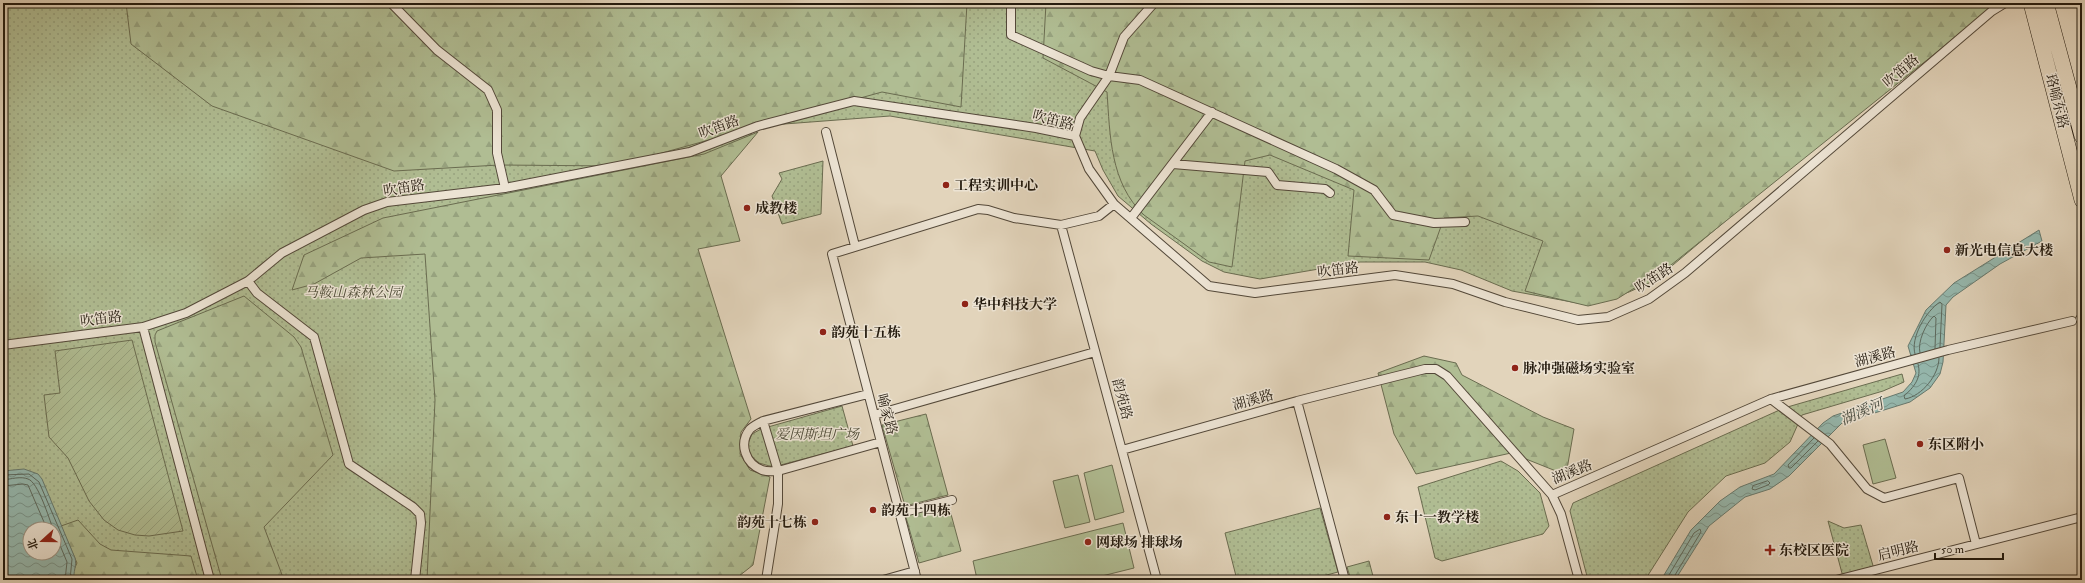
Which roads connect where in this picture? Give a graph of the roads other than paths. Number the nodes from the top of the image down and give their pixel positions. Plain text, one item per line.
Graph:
1 (391, 3) edge
2 (1011, 3) edge
3 (1154, 3) edge
4 (2005, 3) edge
5 (2031, 3) edge
6 (2046, 3) edge
7 (1109, 76) junction
8 (1212, 112) junction
9 (826, 132) dead end
10 (1075, 136) junction
11 (2082, 136) edge
12 (1173, 164) junction
13 (505, 188) junction
14 (1330, 193) dead end
15 (2082, 200) edge
16 (1114, 204) junction
17 (1131, 218) junction
18 (1465, 222) dead end
19 (1061, 225) junction
20 (855, 246) junction
21 (248, 281) junction
22 (2078, 319) edge
23 (143, 327) junction
24 (3, 345) edge
25 (1096, 352) junction
26 (868, 394) junction
27 (1771, 399) junction
28 (1297, 401) junction
29 (874, 415) junction
30 (763, 421) junction
31 (881, 442) junction
32 (1122, 450) junction
33 (778, 471) junction
34 (1552, 495) junction
35 (952, 500) dead end
36 (900, 513) junction
37 (2082, 517) edge
38 (1976, 544) junction
39 (915, 571) junction
40 (210, 580) edge
41 (416, 580) edge
42 (766, 580) edge
43 (884, 580) edge
44 (917, 580) edge
45 (1157, 580) edge
46 (1345, 580) edge
47 (1579, 580) edge
48 (1836, 580) edge

1 - 13 street
2 - 7 street
3 - 7 street
4 - 17 street, 吹笛路
5 - 15 highway, 珞喻东路
6 - 11 highway, 珞喻东路
7 - 8 street
7 - 10 street
8 - 12 street
8 - 18 street
9 - 20 street
10 - 13 street, 吹笛路
10 - 16 street, 吹笛路
12 - 14 street
12 - 17 street
13 - 21 street, 吹笛路
16 - 17 street, 吹笛路
16 - 19 street
19 - 20 street
19 - 25 street, 韵苑路
20 - 26 street, 喻家路
21 - 23 street, 吹笛路
21 - 41 street
22 - 27 street, 湖溪路
23 - 24 street, 吹笛路
23 - 40 street
25 - 29 street
25 - 32 street, 韵苑路
26 - 29 street, 喻家路
26 - 30 street
27 - 34 street, 湖溪路
27 - 38 street
28 - 32 street, 湖溪路
28 - 34 street, 湖溪路
28 - 46 street
29 - 31 street, 喻家路
30 - 33 street
30 - 33 street
31 - 33 street
31 - 36 street, 喻家路
32 - 45 street, 韵苑路
33 - 42 street
34 - 47 street
35 - 36 street
36 - 39 street, 喻家路
37 - 38 street, 启明路
38 - 48 street, 启明路
39 - 43 street
39 - 44 street, 喻家路

